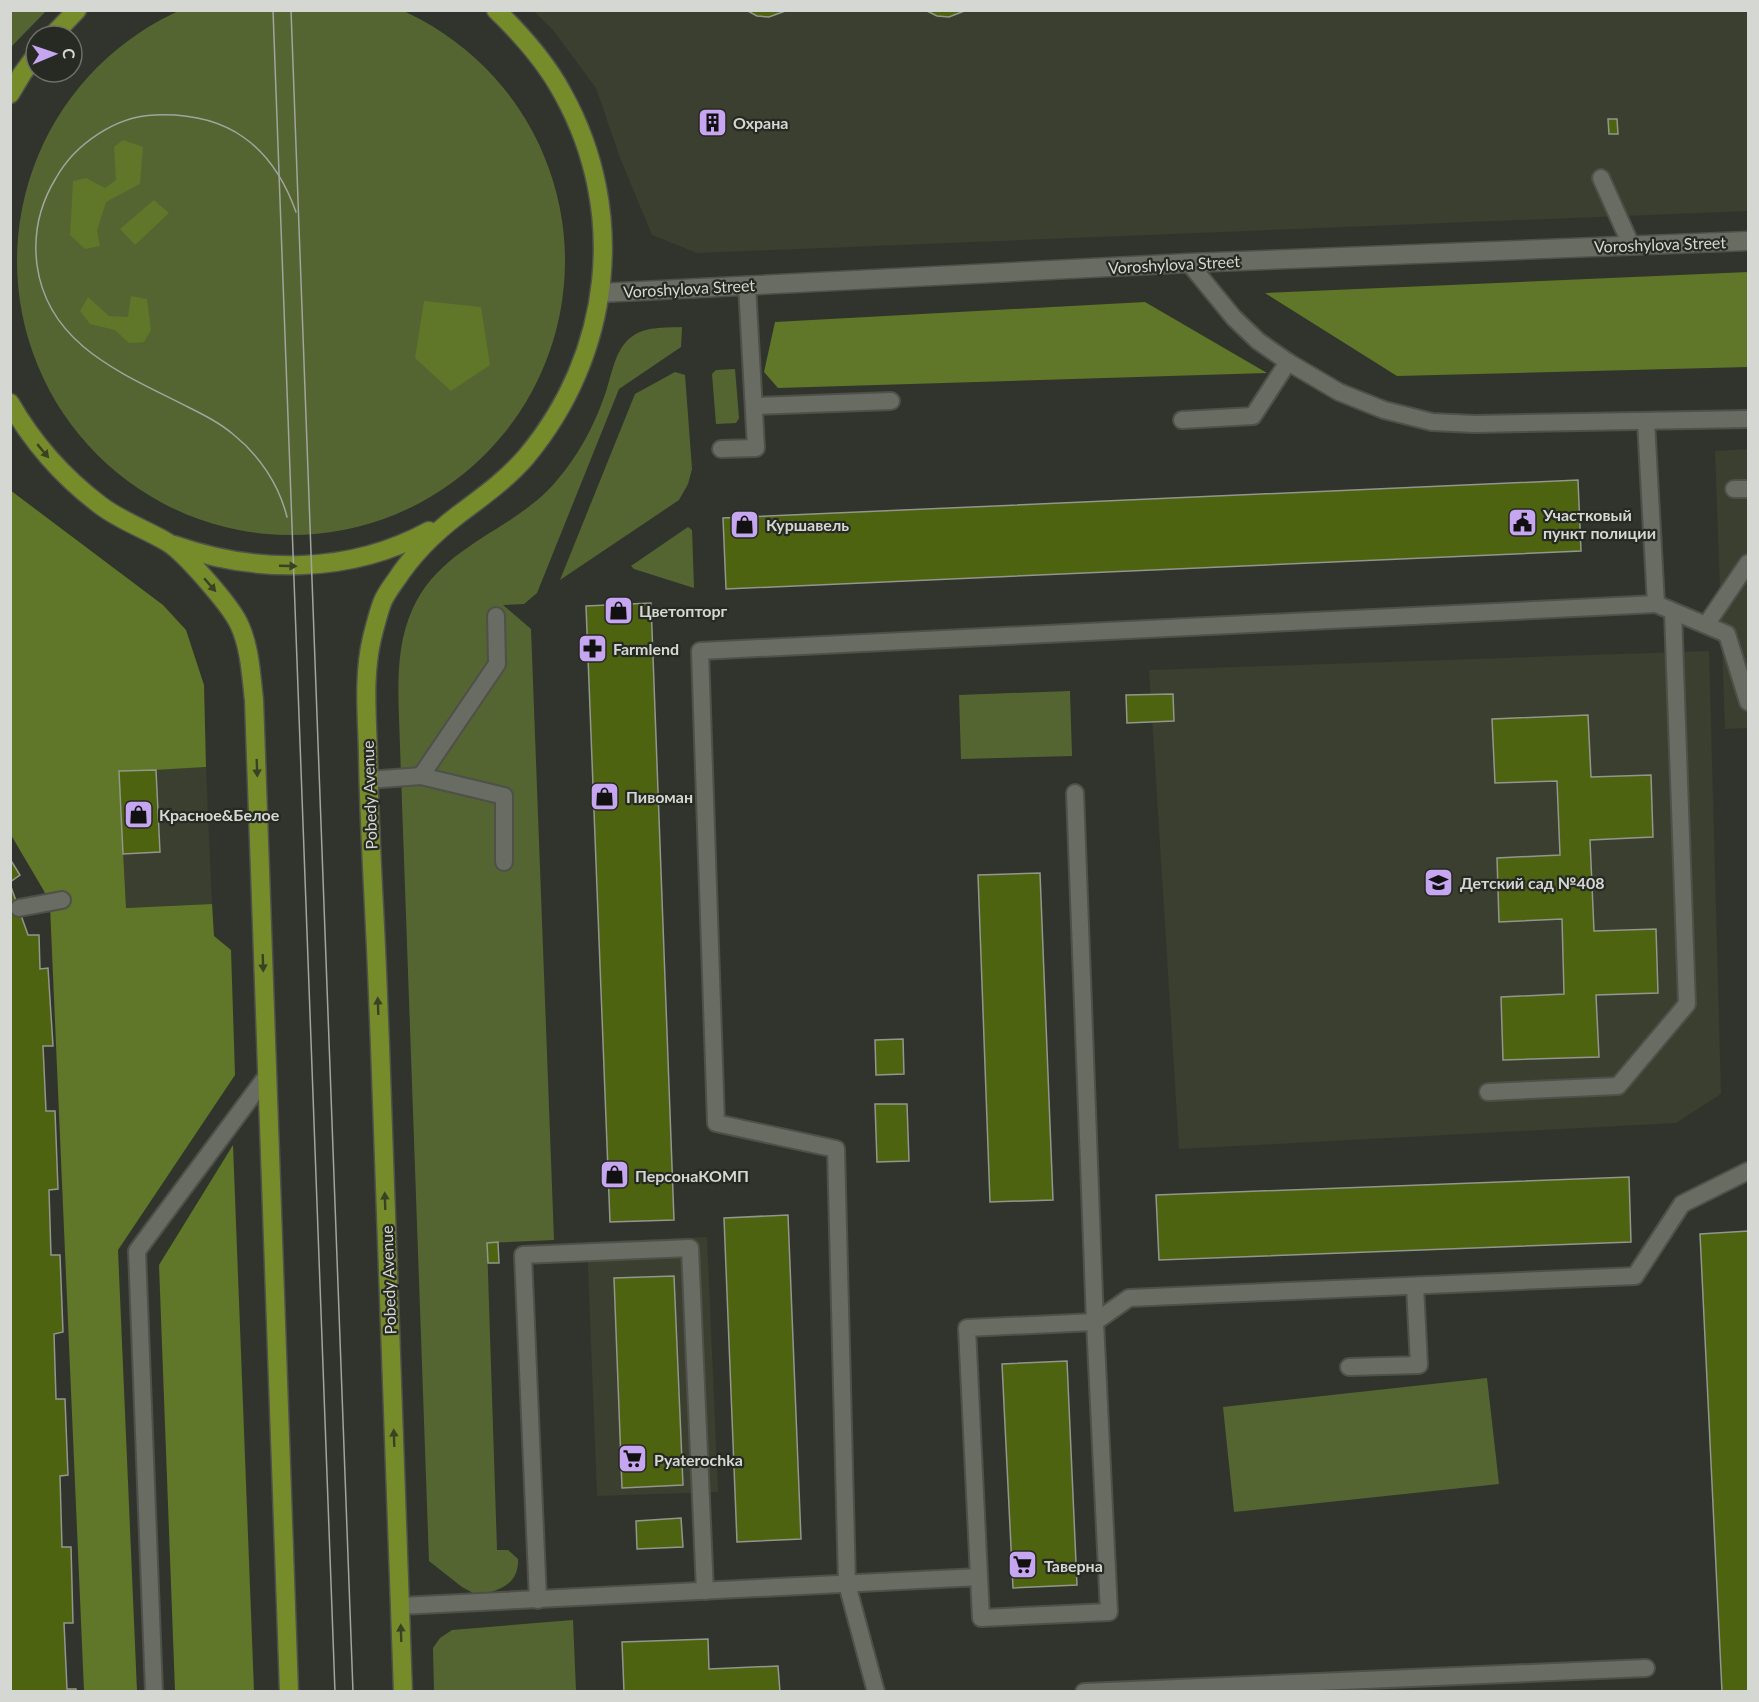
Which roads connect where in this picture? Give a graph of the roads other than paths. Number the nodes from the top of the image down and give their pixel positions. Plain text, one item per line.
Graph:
1 (77, 10) edge
2 (496, 10) edge
3 (64, 24) edge
4 (24, 73) edge
5 (10, 94) edge
6 (1600, 178) dead end
7 (1749, 241) edge
8 (1631, 245) junction
9 (1189, 263) junction
10 (747, 285) junction
11 (600, 293) junction
12 (1288, 362) junction
13 (891, 401) dead end
14 (10, 403) edge
15 (754, 406) junction
16 (1749, 419) edge
17 (1182, 420) dead end
18 (1646, 422) junction
19 (721, 449) dead end
20 (453, 519) junction
21 (170, 543) junction
22 (1749, 563) edge
23 (1656, 604) junction
24 (1673, 612) junction
25 (496, 616) dead end
26 (1706, 625) junction
27 (1749, 702) edge
28 (421, 776) junction
29 (368, 780) junction
30 (1075, 794) dead end
31 (504, 862) dead end
32 (62, 900) dead end
33 (19, 908) dead end
34 (266, 1077) junction
35 (1488, 1092) dead end
36 (1749, 1171) edge
37 (1415, 1286) junction
38 (1095, 1322) junction
39 (1349, 1366) dead end
40 (979, 1577) junction
41 (847, 1584) junction
42 (705, 1591) junction
43 (538, 1600) junction
44 (400, 1606) junction
45 (1646, 1668) dead end
46 (154, 1692) edge
47 (289, 1692) edge
48 (403, 1692) edge
49 (876, 1692) edge
50 (1084, 1692) edge

1 - 3 main road
2 - 11 main road, Pobedy Avenue
4 - 5 main road
6 - 8 lane
7 - 8 street, Voroshylova Street
8 - 9 street, Voroshylova Street
9 - 10 street, Voroshylova Street
9 - 12 lane
10 - 11 street, Voroshylova Street
10 - 15 lane
11 - 20 main road, Pobedy Avenue
12 - 17 lane
12 - 18 lane
13 - 15 lane
14 -> 21 main road
15 - 19 lane
16 - 18 lane
18 - 23 lane
21 -> 20 main road
20 - 29 main road, Pobedy Avenue
21 -> 34 main road
22 - 26 lane
23 - 24 lane
23 - 41 lane
24 - 26 lane
24 - 35 lane
25 - 28 lane
26 - 27 lane
28 - 29 lane
28 - 31 lane
44 -> 29 main road, Pobedy Avenue
30 - 38 lane
32 - 33 lane
34 - 46 lane
34 - 47 main road
36 - 37 lane
37 - 38 lane
37 - 39 lane
38 - 40 lane
38 - 40 lane
40 - 41 lane
41 - 42 lane
41 - 49 lane
42 - 43 lane
42 - 43 lane
43 - 44 lane
48 -> 44 main road, Pobedy Avenue
45 - 50 lane

